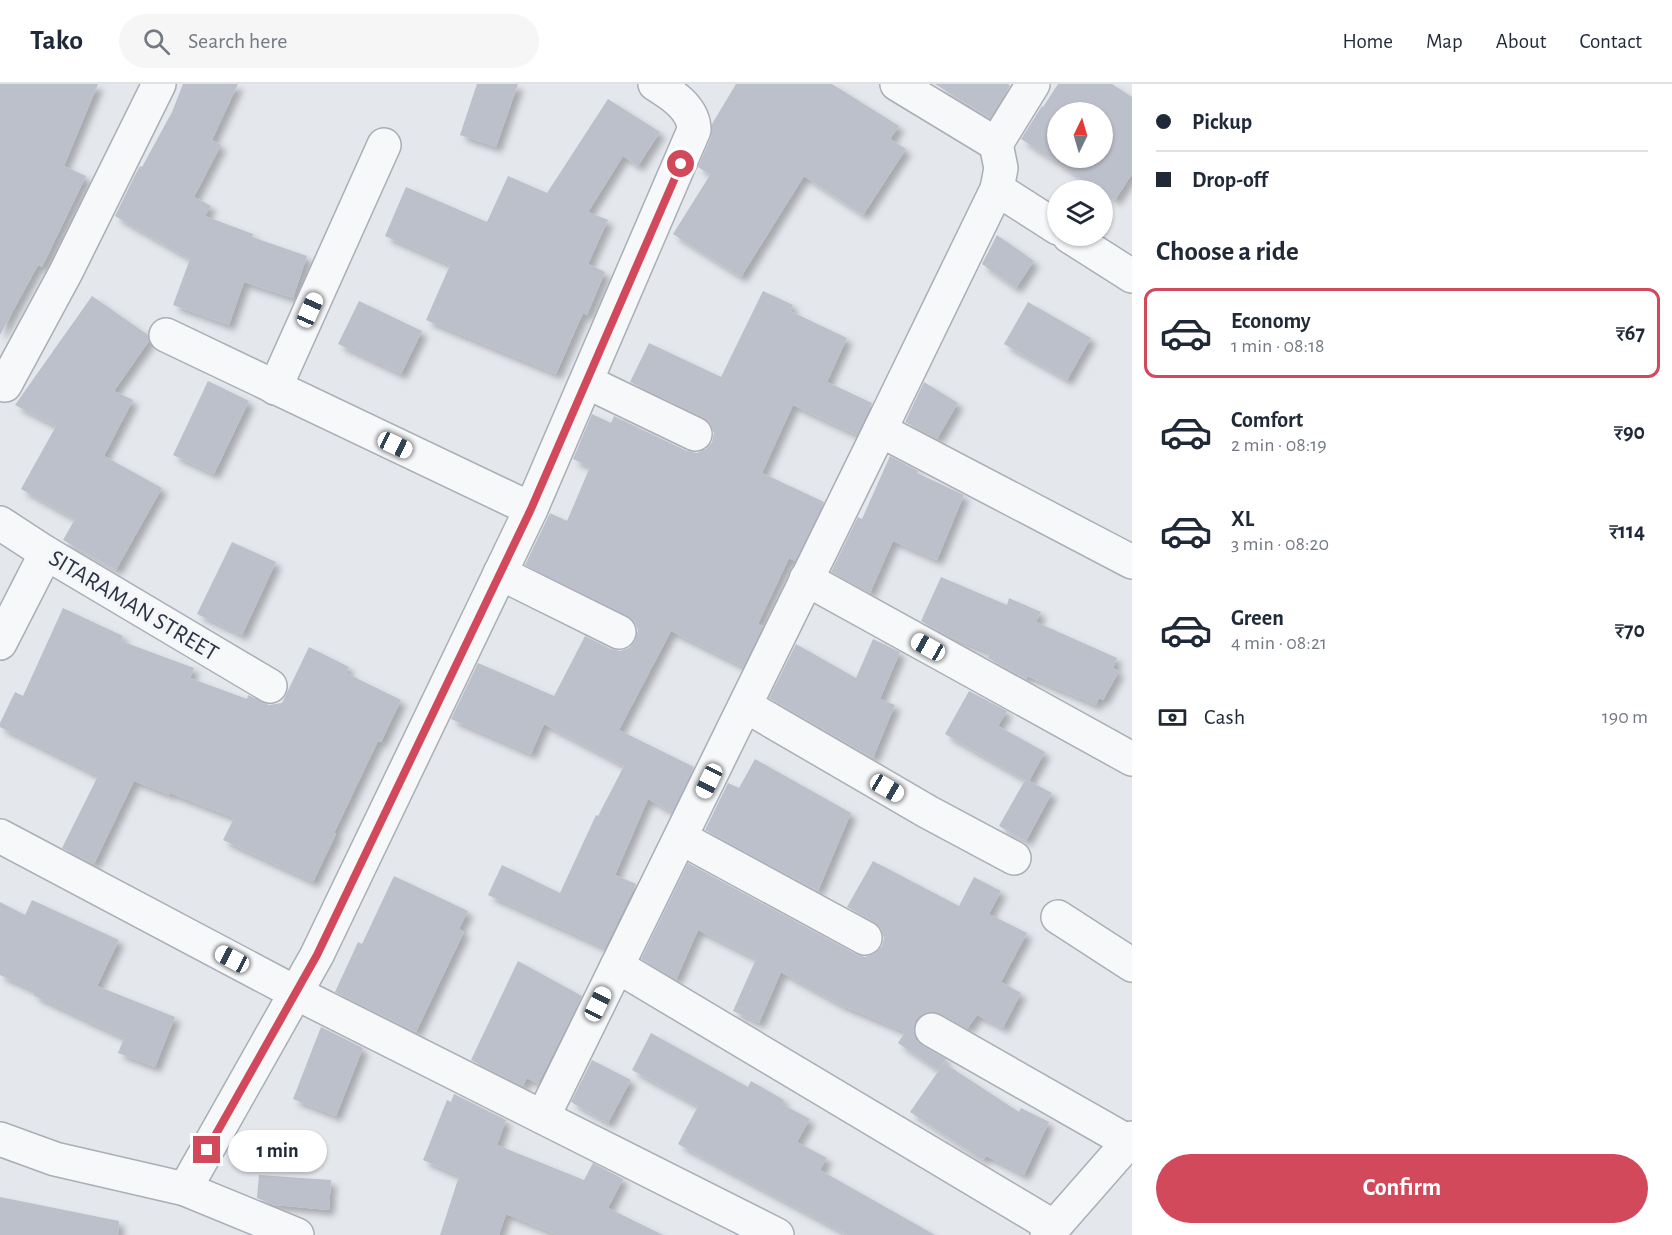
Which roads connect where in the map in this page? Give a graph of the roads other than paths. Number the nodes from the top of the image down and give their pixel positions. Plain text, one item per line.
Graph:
1 (159, 84) edge
2 (655, 84) edge
3 (897, 84) edge
4 (1033, 84) edge
5 (384, 144) dead end
6 (996, 144) junction
7 (998, 189) junction
8 (1047, 221) edge
9 (1085, 246) edge
10 (1132, 276) edge
11 (166, 335) dead end
12 (587, 382) junction
13 (5, 385) dead end
14 (275, 388) junction
15 (880, 430) junction
16 (695, 434) dead end
17 (531, 509) junction
18 (0, 523) edge
19 (46, 553) junction
20 (1132, 562) edge
21 (500, 573) junction
22 (806, 579) junction
23 (619, 632) dead end
24 (0, 642) edge
25 (270, 686) dead end
26 (746, 706) junction
27 (1132, 759) edge
28 (0, 836) edge
29 (681, 838) junction
30 (1014, 858) dead end
31 (1058, 917) dead end
32 (864, 938) dead end
33 (1132, 965) edge
34 (617, 966) junction
35 (296, 993) junction
36 (932, 1030) dead end
37 (543, 1118) junction
38 (0, 1139) edge
39 (1131, 1141) edge
40 (185, 1189) junction
41 (1050, 1231) edge
42 (297, 1235) edge
43 (777, 1235) edge

1 - 13 street
2 - 12 street
3 - 6 street
4 - 6 street
5 - 14 street
6 - 7 street
7 - 8 street
7 - 15 street
9 - 10 street
11 - 14 street
12 - 16 street
12 - 17 street
14 - 17 street
15 - 20 street
15 - 22 street
17 - 21 street
18 - 19 street, SITARAMAN STREET
19 - 24 street
19 - 25 street, SITARAMAN STREET
21 - 23 street
21 - 35 street
22 - 26 street
22 - 27 street
26 - 29 street
26 - 30 street
28 - 35 street
29 - 32 street
29 - 34 street
31 - 33 street
34 - 37 street
34 - 41 street
35 - 37 street
35 - 40 street
36 - 39 street
37 - 43 street
38 - 40 street
39 - 41 street
40 - 42 street

